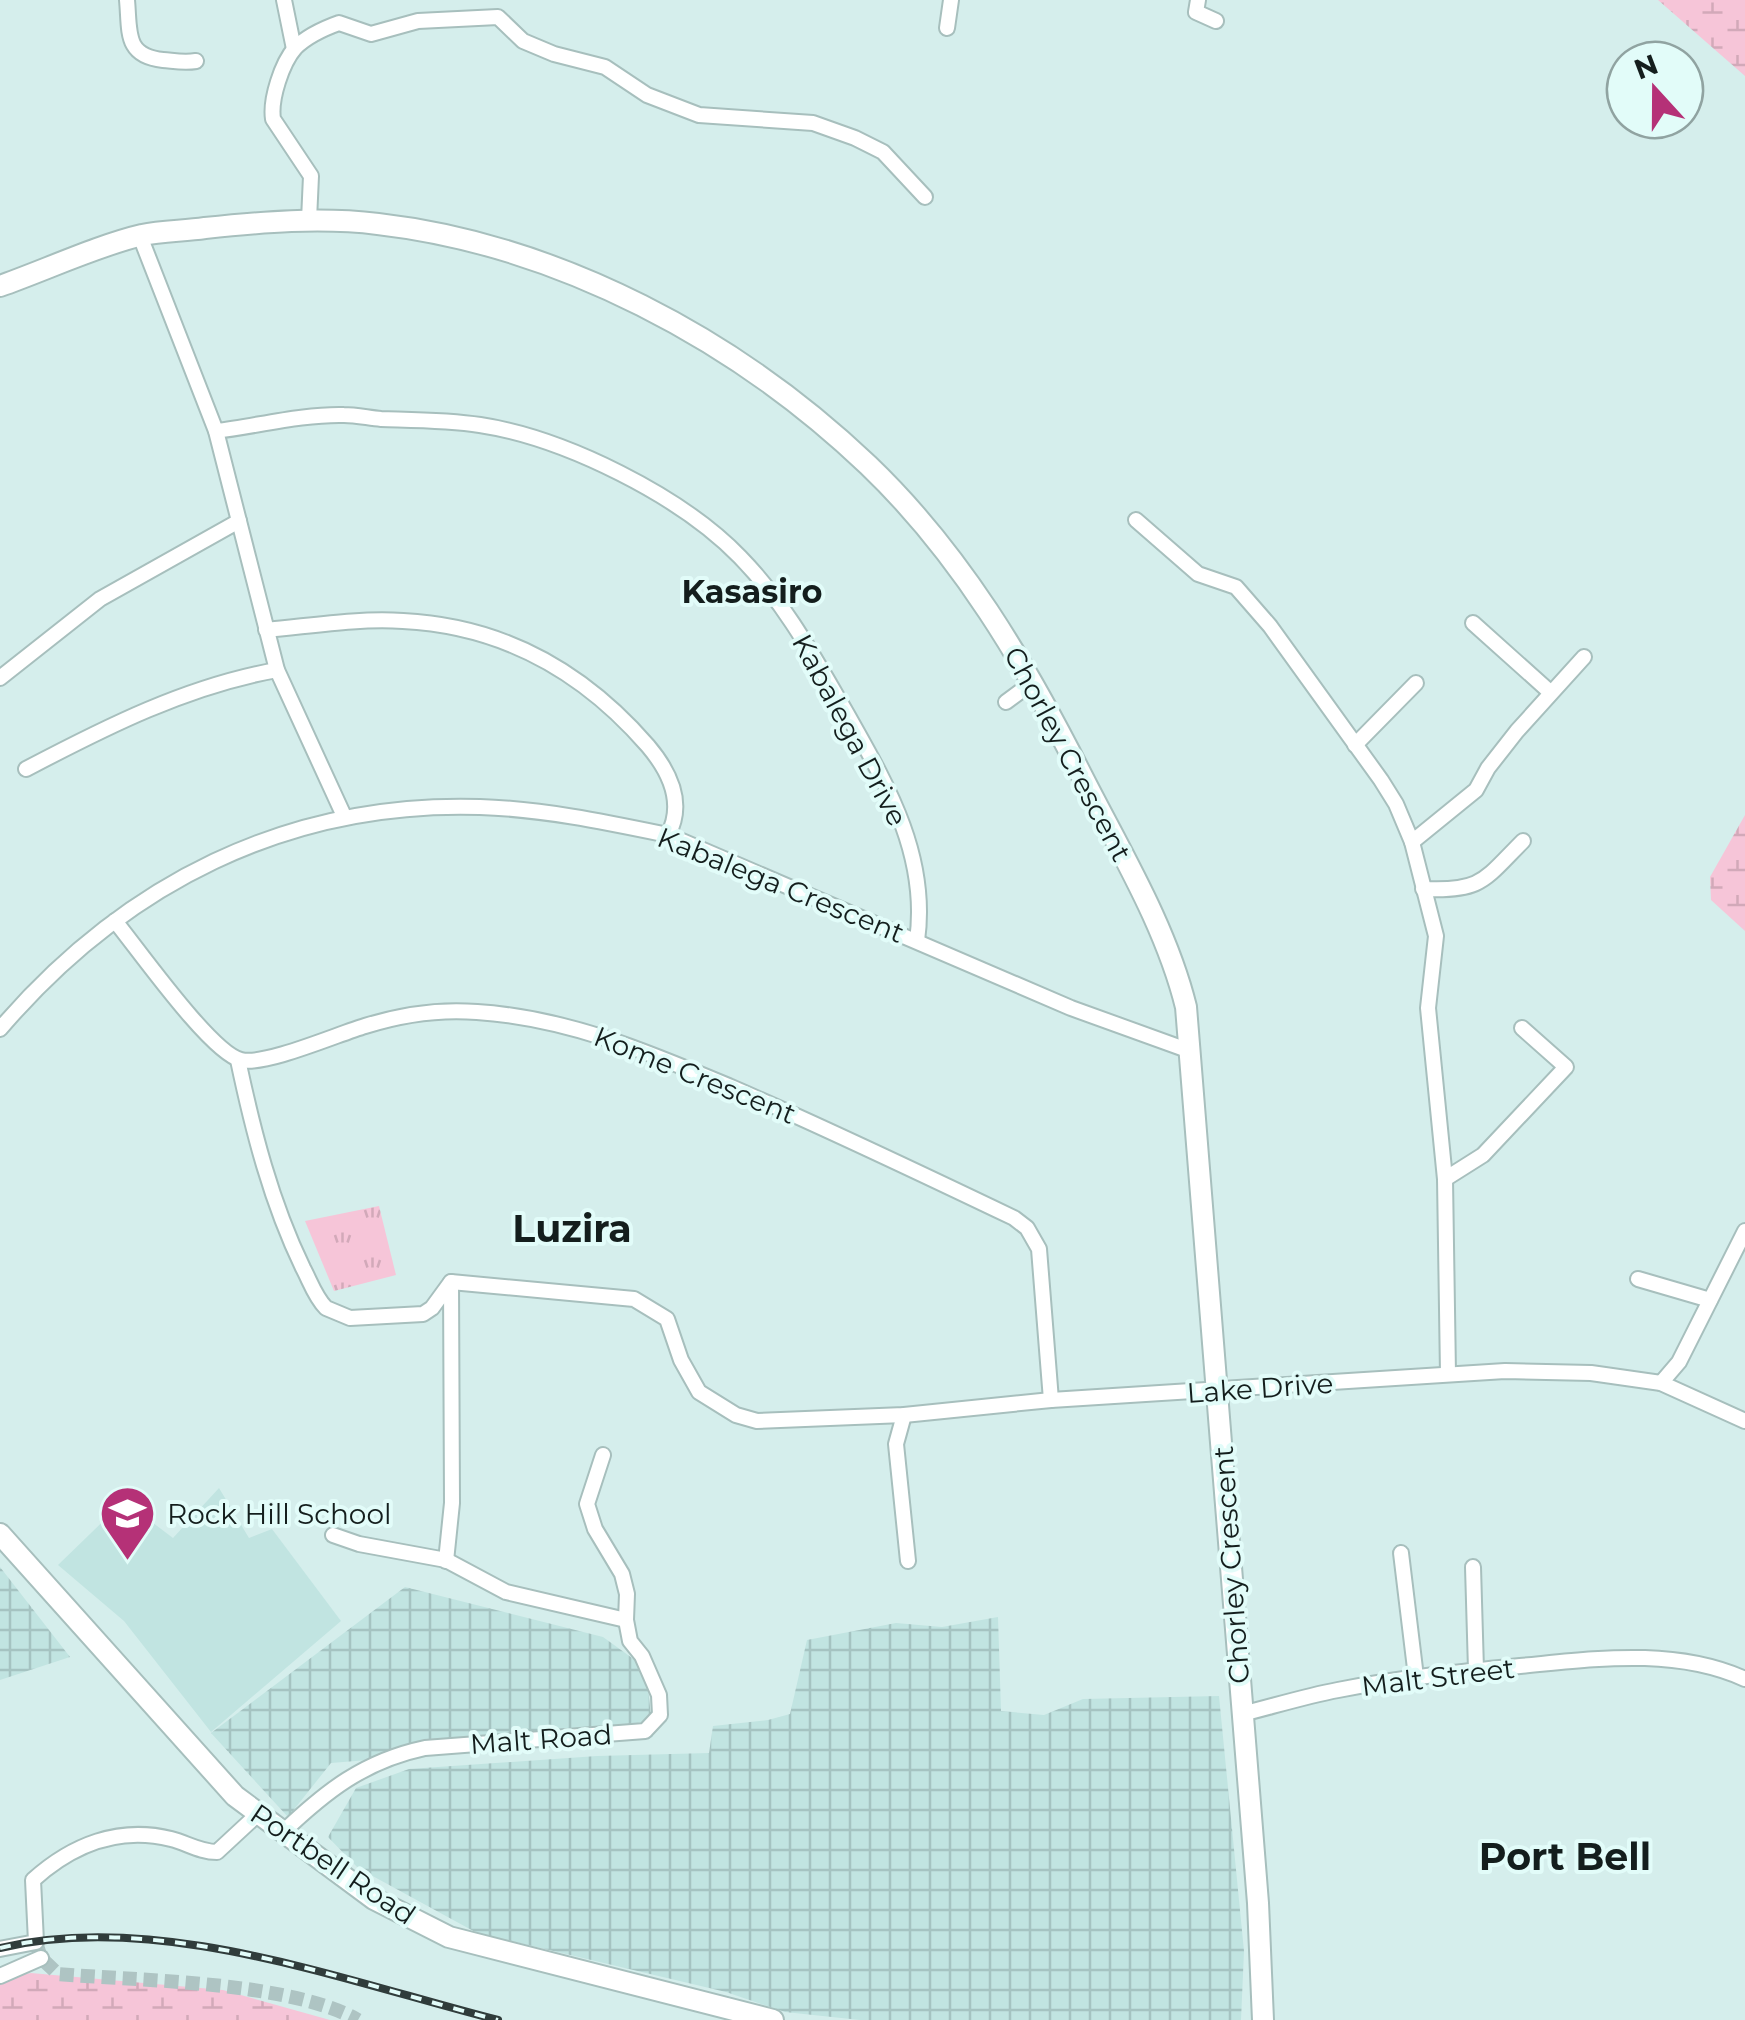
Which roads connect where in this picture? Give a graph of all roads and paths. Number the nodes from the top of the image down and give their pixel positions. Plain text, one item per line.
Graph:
1 (126, 0) edge
2 (284, 0) edge
3 (950, 0) edge
4 (1198, 0) edge
5 (1216, 22) dead end
6 (947, 28) dead end
7 (294, 49) junction
8 (196, 61) dead end
9 (925, 197) dead end
10 (308, 220) junction
11 (140, 236) junction
12 (0, 286) edge
13 (216, 431) junction
14 (1136, 520) dead end
15 (239, 521) junction
16 (1473, 623) dead end
17 (266, 630) junction
18 (1584, 657) dead end
19 (277, 670) junction
20 (0, 678) edge
21 (1034, 682) junction
22 (1416, 683) dead end
23 (1550, 692) junction
24 (1006, 702) dead end
25 (1355, 745) junction
26 (26, 770) dead end
27 (344, 816) junction
28 (668, 835) junction
29 (1524, 841) dead end
30 (1412, 842) junction
31 (1423, 889) junction
32 (115, 920) junction
33 (917, 940) junction
34 (1522, 1028) dead end
35 (0, 1029) edge
36 (1190, 1051) junction
37 (238, 1060) junction
38 (1445, 1180) junction
39 (1745, 1231) edge
40 (1638, 1280) dead end
41 (451, 1282) junction
42 (1710, 1300) junction
43 (1448, 1374) junction
44 (1661, 1383) junction
45 (1218, 1392) junction
46 (1051, 1400) junction
47 (904, 1415) junction
48 (1745, 1421) edge
49 (603, 1456) dead end
50 (0, 1534) edge
51 (333, 1535) dead end
52 (1401, 1552) dead end
53 (446, 1561) junction
54 (908, 1561) dead end
55 (1472, 1567) dead end
56 (626, 1620) junction
57 (1476, 1670) junction
58 (1416, 1676) junction
59 (1745, 1679) edge
60 (1242, 1714) junction
61 (258, 1814) junction
62 (282, 1833) junction
63 (0, 1949) edge
64 (41, 1958) dead end
65 (0, 1976) edge
66 (773, 2020) edge
67 (1263, 2020) edge

1 - 8 street
2 - 7 street
3 - 6 street
4 - 5 street
7 - 9 street
7 - 10 street
10 - 11 main road, Chorley Crescent
10 - 21 main road, Chorley Crescent
11 - 12 main road, Chorley Crescent
11 - 13 street
13 - 15 street
13 - 33 street, Kabalega Drive
14 - 25 street
15 - 17 street
15 - 20 street
16 - 23 street
17 - 19 street
17 - 28 street
18 - 23 street
19 - 26 street
19 - 27 street
21 - 24 street
21 - 36 main road, Chorley Crescent
22 - 25 street
23 - 30 street
25 - 30 street
27 - 28 street, Kabalega Crescent
27 - 32 street, Kabalega Crescent
28 - 33 street, Kabalega Crescent
29 - 31 street
30 - 31 street
31 - 38 street
32 - 35 street, Kabalega Crescent
32 - 37 street
33 - 36 street, Kabalega Crescent
34 - 38 street
36 - 45 main road, Chorley Crescent
37 - 41 street
37 - 46 street, Kome Crescent
38 - 43 street
39 - 42 street
40 - 42 street
41 - 47 street, Lake Drive
41 - 53 street
42 - 44 street
43 - 44 street, Lake Drive
43 - 45 street, Lake Drive
44 - 48 street, Lake Drive
45 - 46 street, Lake Drive
45 - 60 main road, Chorley Crescent
46 - 47 street, Lake Drive
47 - 54 street
49 - 56 street, Malt Road
50 - 61 main road, Portbell Road
51 - 53 street
52 - 58 street
53 - 56 street
55 - 57 street
56 - 62 street, Malt Road
57 - 58 street, Malt Street
57 - 59 street, Malt Street
58 - 60 street, Malt Street
60 - 67 main road, Chorley Crescent
61 - 62 main road, Portbell Road
61 - 63 street
62 - 66 main road, Portbell Road
64 - 65 street

